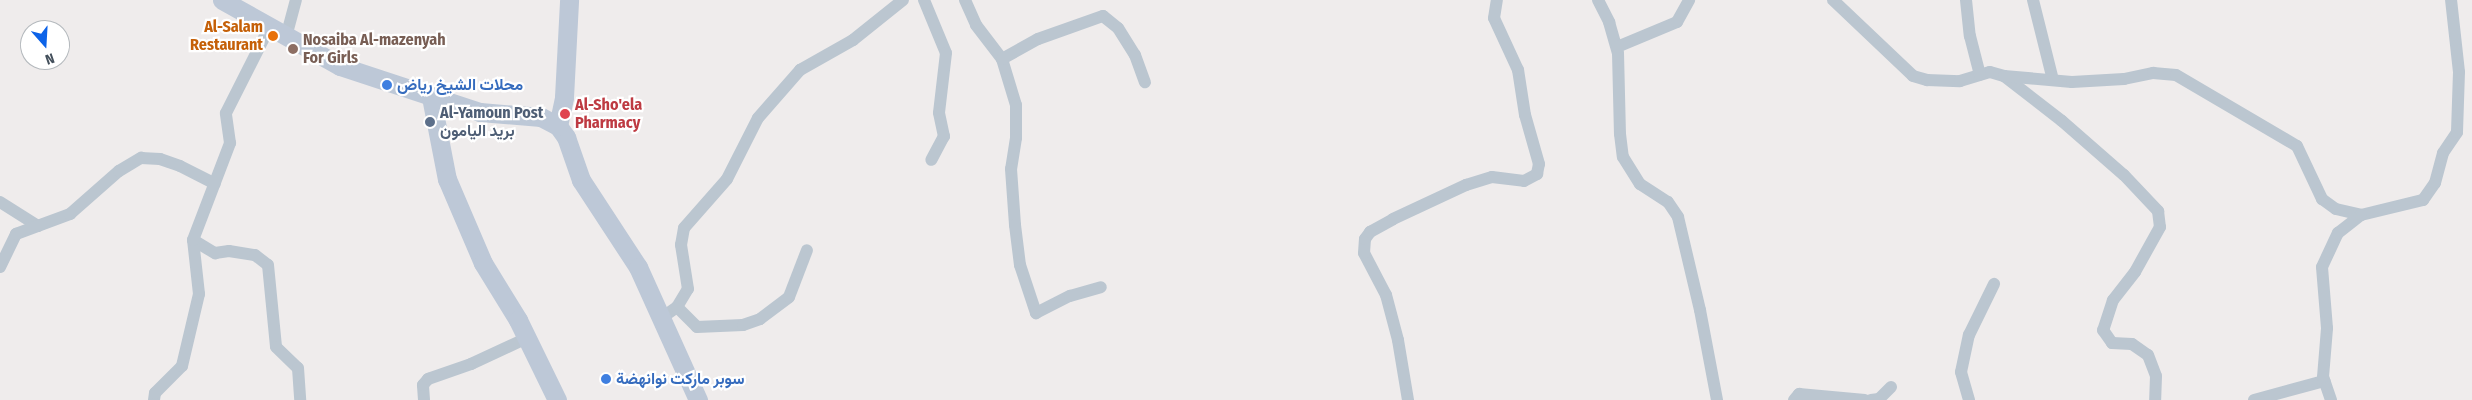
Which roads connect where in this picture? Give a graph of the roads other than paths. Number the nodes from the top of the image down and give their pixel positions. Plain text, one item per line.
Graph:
1 (222, 0) edge
2 (296, 0) edge
3 (569, 0) edge
4 (903, 0) edge
5 (924, 0) edge
6 (965, 0) edge
7 (1497, 0) edge
8 (1598, 0) edge
9 (1689, 0) edge
10 (1833, 0) edge
11 (1966, 0) edge
12 (2033, 0) edge
13 (2451, 0) edge
14 (269, 28) junction
15 (286, 37) junction
16 (1617, 47) junction
17 (1002, 59) junction
18 (1980, 75) junction
19 (2004, 76) junction
20 (2053, 80) junction
21 (1144, 82) dead end
22 (431, 97) junction
23 (558, 126) junction
24 (931, 160) dead end
25 (215, 184) junction
26 (0, 202) edge
27 (2361, 215) junction
28 (38, 226) junction
29 (193, 240) junction
30 (807, 250) dead end
31 (0, 267) edge
32 (1994, 284) dead end
33 (1101, 287) dead end
34 (677, 307) junction
35 (660, 319) junction
36 (527, 338) junction
37 (2324, 381) junction
38 (1891, 387) dead end
39 (154, 400) edge
40 (300, 400) edge
41 (424, 400) edge
42 (557, 400) edge
43 (698, 400) edge
44 (1408, 400) edge
45 (1717, 400) edge
46 (1794, 400) edge
47 (1865, 400) edge
48 (1871, 400) edge
49 (1969, 400) edge
50 (2155, 400) edge
51 (2254, 400) edge
52 (2331, 400) edge

1 - 14 street
2 - 15 street
3 - 23 street
4 - 34 street
5 - 24 street
6 - 17 street
7 - 44 street
8 - 16 street
9 - 16 street
10 - 18 street
11 - 18 street
12 - 20 street
13 - 27 street
14 - 15 street
14 - 25 street
15 - 22 street
16 - 45 street
17 - 21 street
17 - 33 street
18 - 19 street
19 - 20 street
19 - 50 street
20 - 27 street
22 - 23 street
22 - 36 street
23 - 35 street
25 - 28 street
25 - 29 street
26 - 28 street
27 - 37 street
28 - 31 street
29 - 39 street
29 - 40 street
30 - 34 street
32 - 49 street
34 - 35 street
35 - 43 street
36 - 41 street
36 - 42 street
37 - 51 street
37 - 52 street
38 - 48 street
46 - 47 street

